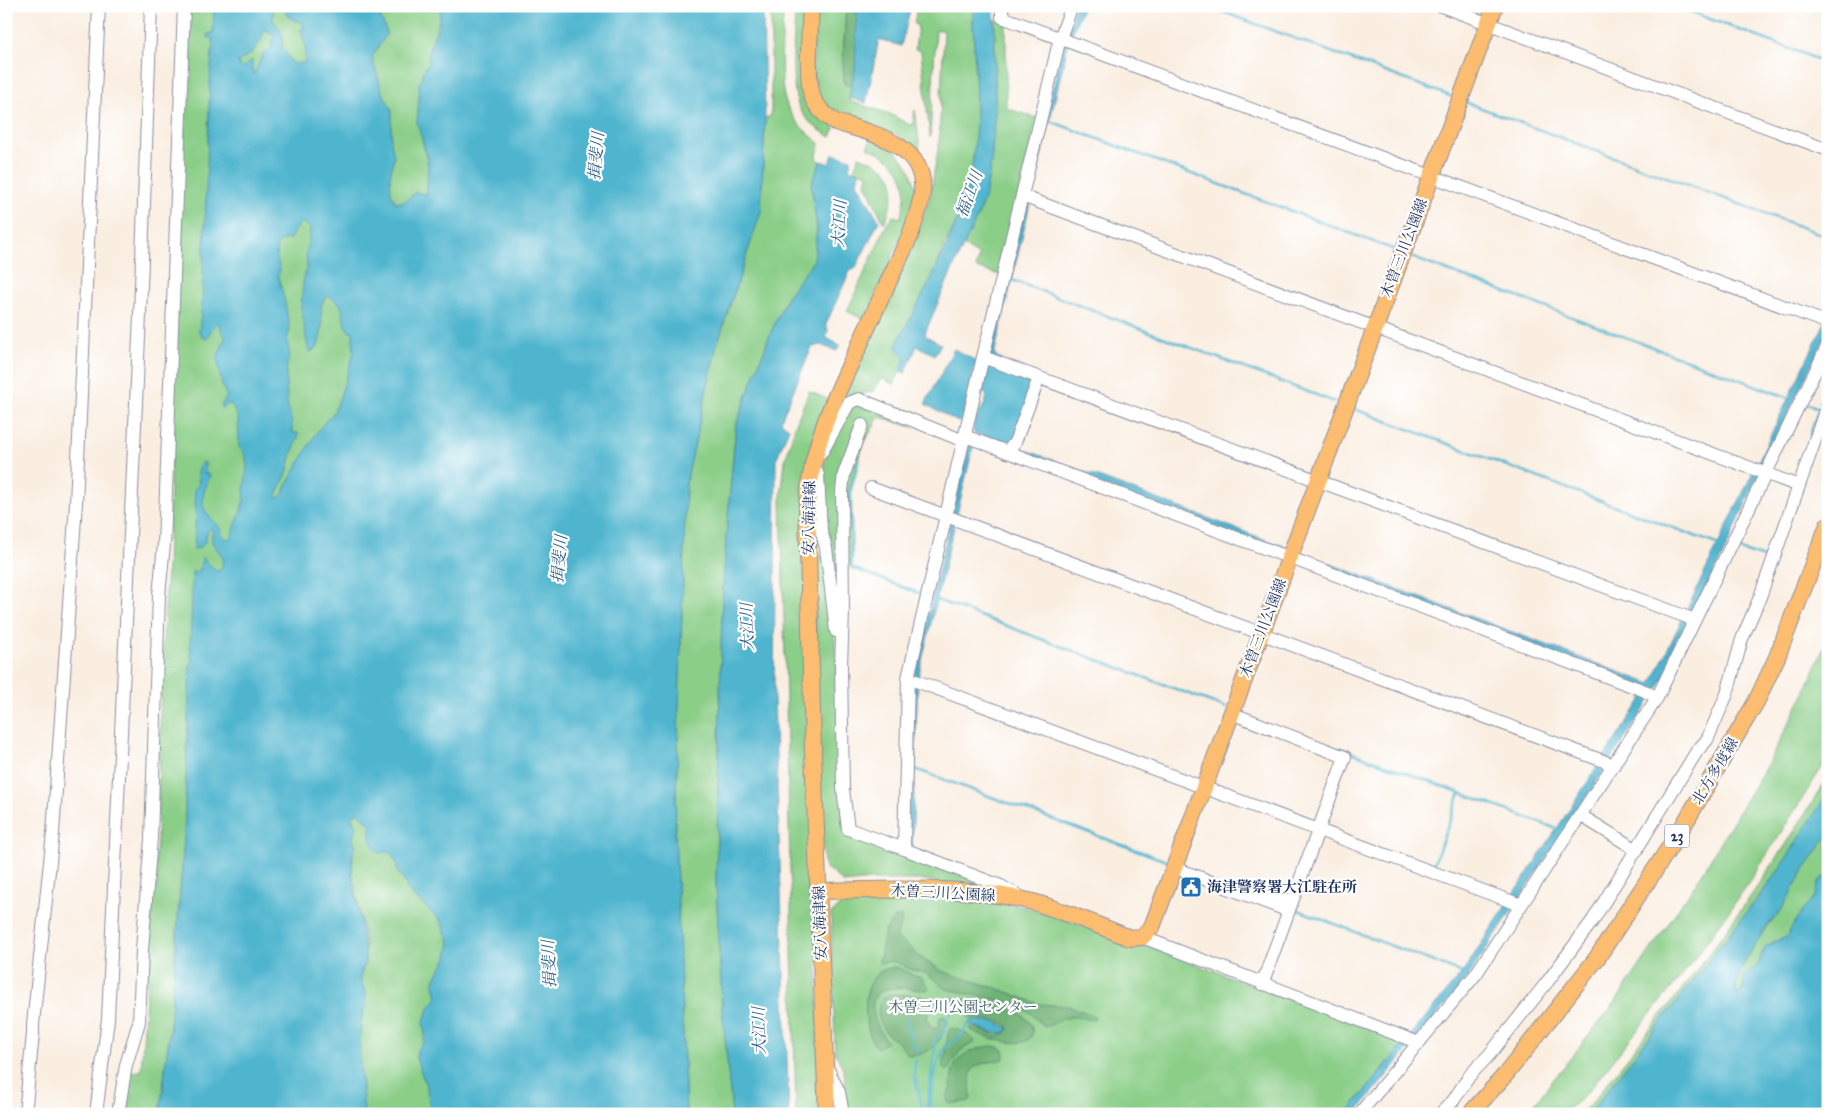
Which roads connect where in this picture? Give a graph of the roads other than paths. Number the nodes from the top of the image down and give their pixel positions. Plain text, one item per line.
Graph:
1 (99, 6) edge
2 (151, 6) edge
3 (184, 6) edge
4 (811, 6) edge
5 (1002, 6) edge
6 (1072, 6) edge
7 (1441, 6) edge
8 (1495, 6) edge
9 (1488, 24) junction
10 (1065, 40) junction
11 (1828, 150) edge
12 (1432, 176) junction
13 (1026, 198) junction
14 (1826, 322) edge
15 (1374, 328) junction
16 (1828, 346) edge
17 (989, 359) junction
18 (1039, 378) junction
19 (1828, 403) edge
20 (862, 425) dead end
21 (964, 439) junction
22 (1010, 448) junction
23 (812, 461) junction
24 (1760, 472) junction
25 (1318, 481) junction
26 (1799, 486) junction
27 (871, 488) dead end
28 (950, 518) junction
29 (1828, 525) edge
30 (1291, 553) junction
31 (1690, 619) junction
32 (1261, 633) junction
33 (841, 665) junction
34 (913, 680) junction
35 (1652, 695) junction
36 (1231, 713) junction
37 (1609, 762) junction
38 (1205, 787) junction
39 (1580, 815) junction
40 (1318, 830) junction
41 (904, 849) junction
42 (1637, 850) junction
43 (1177, 864) junction
44 (820, 891) junction
45 (1030, 902) junction
46 (1520, 904) junction
47 (1290, 906) junction
48 (1142, 938) junction
49 (1262, 984) junction
50 (1413, 1041) junction
51 (825, 1062) junction
52 (25, 1114) edge
53 (96, 1114) edge
54 (118, 1114) edge
55 (827, 1114) edge
56 (844, 1114) edge
57 (1359, 1114) edge
58 (1440, 1114) edge
59 (1470, 1114) edge

1 - 52 street
2 - 53 street
3 - 54 street
4 - 23 main road, 安八海津線
5 - 10 street
6 - 10 street
7 - 9 street
8 - 9 main road, 木曽三川公園線
9 - 11 street
9 - 12 main road, 木曽三川公園線
10 - 12 street
10 - 13 street
12 - 14 street
12 - 15 main road, 木曽三川公園線
13 - 15 street
13 - 17 street
15 - 24 street
15 - 25 main road, 木曽三川公園線
16 - 24 street
17 - 18 street
17 - 21 street
18 - 22 street
18 - 25 street
19 - 26 street
20 - 33 street
21 - 22 street
21 - 23 street
21 - 28 street
22 - 30 street
23 - 33 street
23 - 44 main road, 安八海津線
24 - 26 street
24 - 31 street
25 - 30 main road, 木曽三川公園線
25 - 31 street
26 - 42 street
27 - 28 street
28 - 32 street
28 - 34 street
29 - 59 main road, 北方多度線 / 23
30 - 32 main road, 木曽三川公園線
30 - 35 street
31 - 35 street
32 - 36 main road, 木曽三川公園線
32 - 37 street
33 - 41 street
34 - 38 street
34 - 41 street
35 - 37 street
36 - 38 main road, 木曽三川公園線
36 - 40 street
37 - 39 street
38 - 40 street
38 - 43 main road, 木曽三川公園線
39 - 42 street
39 - 46 street
40 - 46 street
40 - 47 street
41 - 45 street
42 - 58 street
43 - 47 street
43 - 48 main road, 木曽三川公園線
44 - 45 main road, 木曽三川公園線
44 - 51 main road, 安八海津線
45 - 48 main road, 木曽三川公園線
46 - 50 street
47 - 49 street
48 - 49 street
49 - 50 street
50 - 57 street
51 - 55 main road, 安八海津線
51 - 56 street

